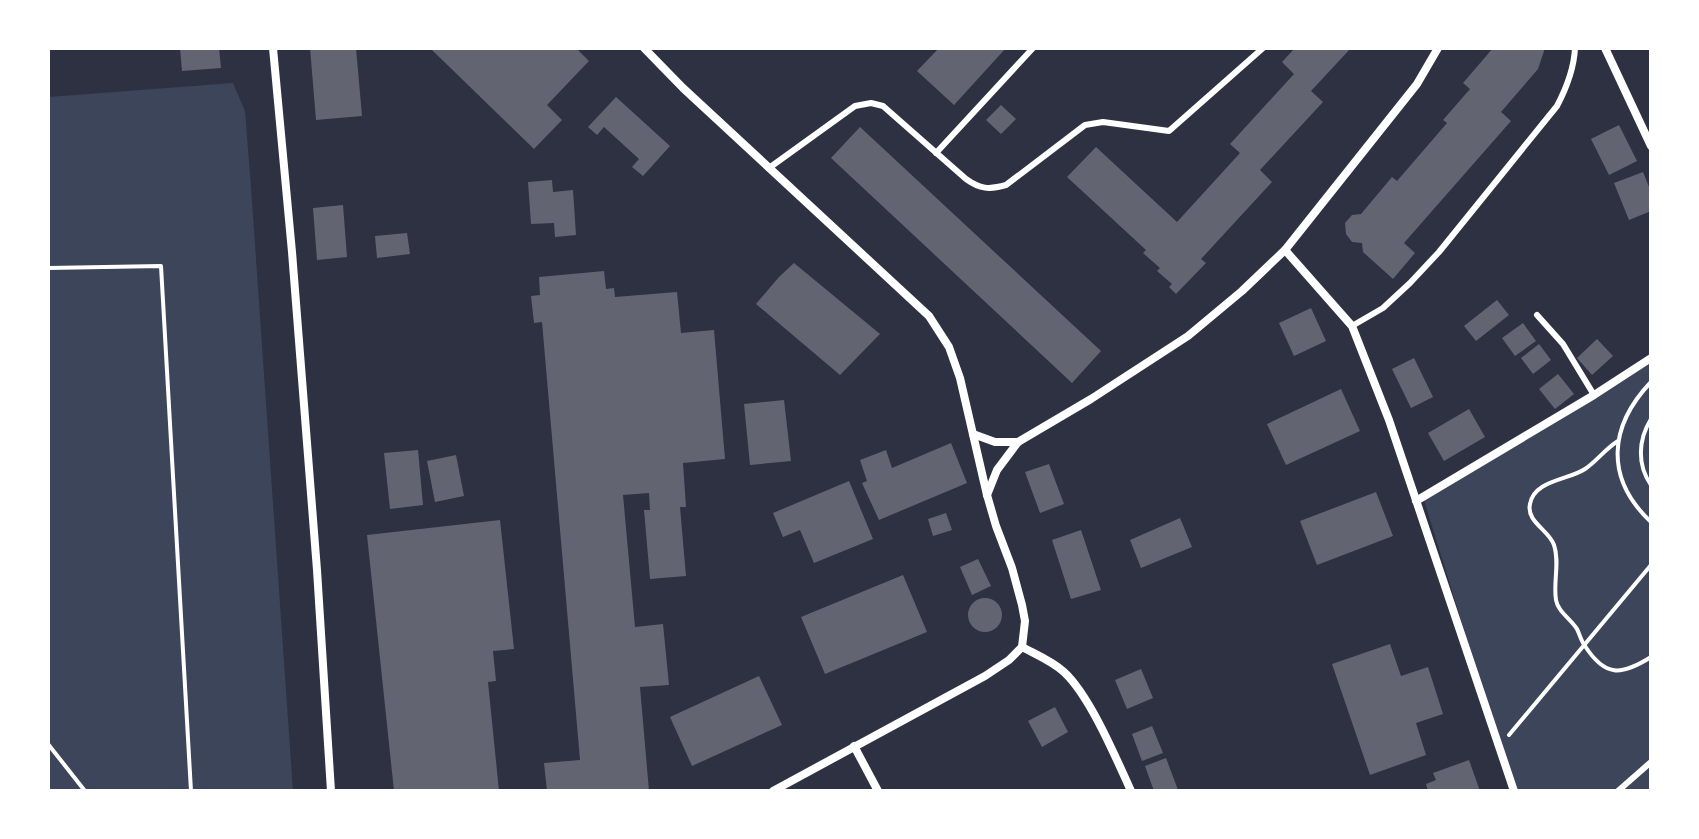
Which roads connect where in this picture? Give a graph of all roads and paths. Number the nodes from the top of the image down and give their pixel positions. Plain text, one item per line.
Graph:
1 (273, 48) edge
2 (644, 48) edge
3 (1033, 48) edge
4 (1263, 48) edge
5 (1438, 48) edge
6 (1575, 48) edge
7 (1605, 48) edge
8 (1651, 146) edge
9 (936, 153) junction
10 (769, 168) junction
11 (1285, 250) junction
12 (48, 268) edge
13 (1537, 315) dead end
14 (1352, 326) junction
15 (1651, 358) edge
16 (1651, 382) edge
17 (1594, 395) junction
18 (1651, 419) edge
19 (973, 434) junction
20 (1618, 441) junction
21 (1018, 442) junction
22 (1651, 485) edge
23 (987, 495) junction
24 (1416, 501) junction
25 (1651, 522) edge
26 (1651, 565) edge
27 (1584, 646) junction
28 (1022, 647) junction
29 (1651, 657) edge
30 (48, 744) edge
31 (854, 746) junction
32 (1499, 746) junction
33 (1651, 762) edge
34 (85, 791) edge
35 (191, 791) edge
36 (331, 791) edge
37 (773, 791) edge
38 (878, 791) edge
39 (1131, 791) edge
40 (1514, 791) edge
41 (1618, 791) edge

1 - 36 street
2 - 10 street
3 - 9 lane
4 - 9 lane
5 - 11 street
6 - 14 lane
7 - 8 street
9 - 10 lane
10 - 19 street
11 - 14 street
11 - 21 street
12 - 35 path
13 - 17 lane
14 - 24 street
15 - 17 street
16 - 20 path
17 - 24 street
18 - 22 path
19 - 21 street
19 - 23 street
20 - 25 path
20 - 27 path
21 - 23 street
23 - 28 street
24 - 32 street
26 - 27 path
27 - 29 path
27 - 32 path
28 - 31 street
28 - 39 street
30 - 34 path
31 - 37 street
31 - 38 street
32 - 40 street
33 - 41 lane

